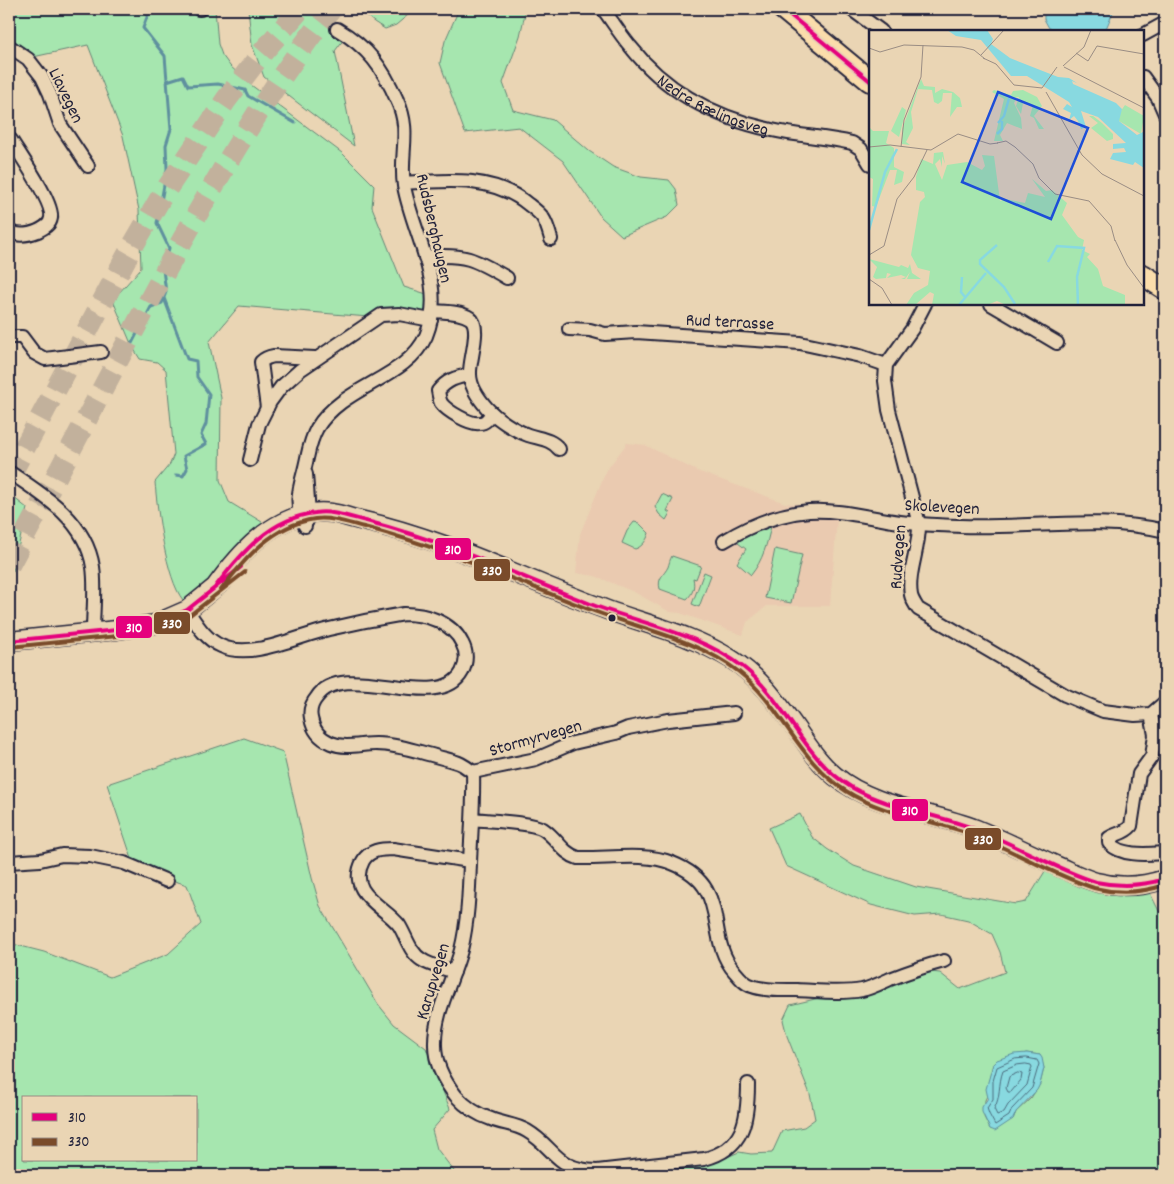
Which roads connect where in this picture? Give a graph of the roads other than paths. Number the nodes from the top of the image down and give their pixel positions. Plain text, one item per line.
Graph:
1 (603, 9) edge
2 (783, 9) edge
3 (851, 9) edge
4 (1165, 23) edge
5 (337, 29) dead end
6 (880, 30) edge
7 (1144, 34) edge
8 (9, 46) edge
9 (1144, 78) edge
10 (869, 80) edge
11 (1165, 114) edge
12 (11, 140) dead end
13 (869, 162) edge
14 (88, 166) dead end
15 (404, 183) junction
16 (9, 231) edge
17 (551, 239) dead end
18 (426, 257) junction
19 (1144, 276) edge
20 (507, 278) dead end
21 (1165, 289) edge
22 (924, 305) edge
23 (994, 305) edge
24 (432, 315) junction
25 (569, 328) dead end
26 (9, 337) edge
27 (1057, 343) dead end
28 (101, 352) dead end
29 (315, 358) junction
30 (886, 365) junction
31 (470, 375) junction
32 (267, 408) junction
33 (492, 413) junction
34 (559, 450) dead end
35 (250, 460) dead end
36 (9, 472) edge
37 (305, 518) junction
38 (919, 524) junction
39 (1165, 530) edge
40 (724, 541) dead end
41 (186, 610) junction
42 (93, 632) junction
43 (9, 641) edge
44 (1165, 702) edge
45 (734, 713) dead end
46 (1151, 714) junction
47 (474, 772) junction
48 (474, 819) junction
49 (1165, 853) edge
50 (470, 861) junction
51 (9, 862) edge
52 (1165, 880) edge
53 (166, 882) dead end
54 (944, 961) dead end
55 (454, 972) junction
56 (748, 1084) dead end

1 - 13 street, Nedre Rælingsveg
2 - 10 main road
3 - 6 street
4 - 7 street
5 - 15 street, Rudsberghaugen
8 - 14 street, Liavegen
9 - 11 street
12 - 16 street
15 - 17 street
15 - 18 street, Rudsberghaugen
18 - 20 street
18 - 24 street, Rudsberghaugen
19 - 21 main road
22 - 30 street
23 - 27 street
24 - 29 street
24 - 31 street
24 - 37 street, Rudsberghaugen
25 - 30 street, Rud terrasse
26 - 28 street
29 - 32 street
29 - 32 street
30 - 38 street, Rudvegen
31 - 33 street
31 - 33 street
32 - 35 street
33 - 34 street
36 - 42 street
37 - 41 main road
37 - 52 main road
38 - 39 street, Skolevegen
38 - 40 street, Skolevegen
38 - 46 street, Rudvegen
41 - 42 main road
41 - 47 street, Stormyrvegen
42 - 43 main road
44 - 46 street
45 - 47 street, Stormyrvegen
46 - 49 street
47 - 48 street, Karupvegen
48 - 50 street, Karupvegen
48 - 54 street
50 - 55 street, Karupvegen
50 - 55 street
51 - 53 street
55 - 56 street, Karupvegen

